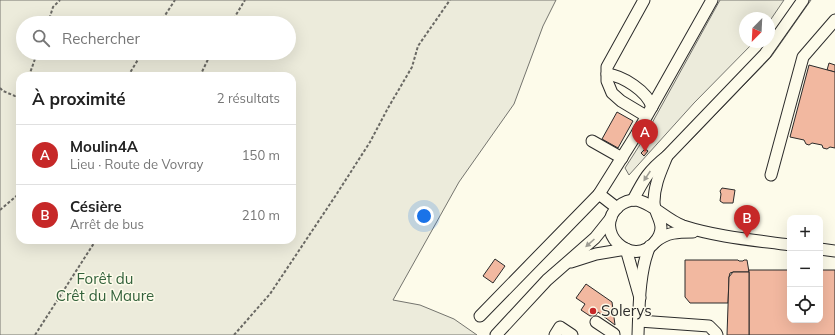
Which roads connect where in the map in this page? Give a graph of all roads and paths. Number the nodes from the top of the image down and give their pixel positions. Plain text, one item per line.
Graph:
1 (60, 0) edge
2 (174, 0) edge
3 (244, 0) edge
4 (450, 0) edge
5 (644, 0) edge
6 (712, 0) edge
7 (803, 0) edge
8 (50, 16) edge
9 (164, 16) edge
10 (235, 16) edge
11 (835, 20) edge
12 (35, 60) edge
13 (138, 60) edge
14 (208, 60) edge
15 (30, 72) edge
16 (130, 72) edge
17 (202, 72) edge
18 (607, 74) junction
19 (0, 88) edge
20 (16, 95) edge
21 (649, 112) junction
22 (592, 141) dead end
23 (668, 156) junction
24 (622, 158) junction
25 (771, 175) dead end
26 (599, 194) junction
27 (16, 196) edge
28 (633, 200) junction
29 (617, 208) junction
30 (0, 210) edge
31 (655, 210) junction
32 (611, 218) junction
33 (708, 232) junction
34 (93, 244) edge
35 (652, 244) junction
36 (787, 245) edge
37 (626, 249) junction
38 (823, 249) edge
39 (835, 251) edge
40 (565, 265) junction
41 (640, 298) junction
42 (480, 316) dead end
43 (638, 321) junction
44 (596, 322) dead end
45 (35, 335) edge
46 (234, 335) edge
47 (496, 335) edge
48 (555, 335) edge
49 (572, 335) edge
50 (614, 335) edge
51 (638, 335) edge
52 (717, 335) edge

1 - 8 path
2 - 9 path
3 - 10 path
4 - 46 path
5 - 18 street
6 - 21 street
7 - 23 street
11 - 25 street
12 - 15 path
13 - 16 path
14 - 17 path
18 - 21 street
18 - 21 street
19 - 20 path
21 - 24 street
22 - 24 street
23 -> 28 street
23 - 31 street
24 - 26 street
26 - 29 street
26 - 42 street
27 - 30 path
28 - 29 street
28 - 31 street
29 - 32 street
31 - 33 street
31 - 35 street
32 - 37 street
32 -> 40 street
33 - 35 street
33 - 36 street
34 - 45 path
35 - 37 street
35 - 41 street
37 - 40 street
37 - 41 street
38 - 39 street
40 - 47 street
41 - 43 street
43 - 51 street
43 - 52 street
44 - 50 street
48 - 49 street

